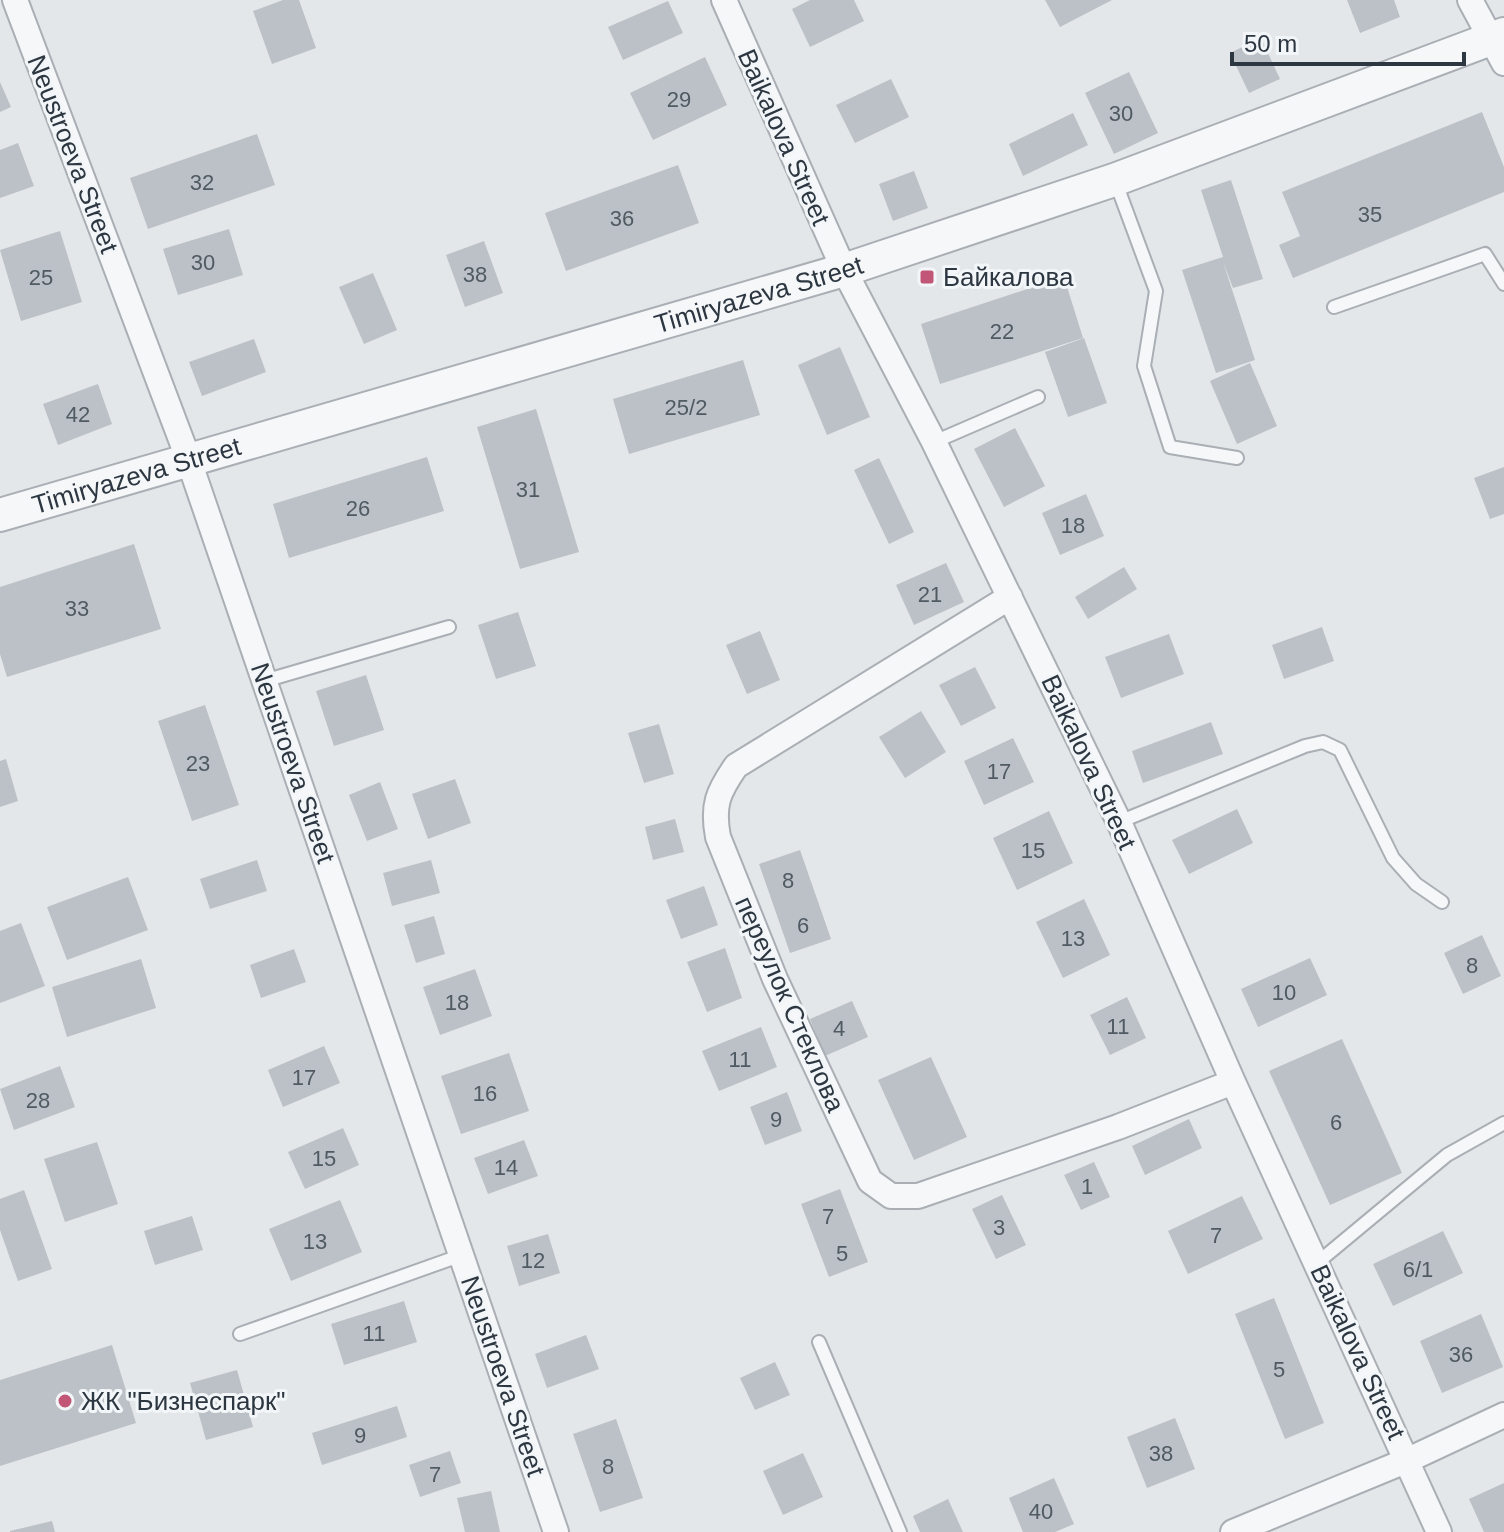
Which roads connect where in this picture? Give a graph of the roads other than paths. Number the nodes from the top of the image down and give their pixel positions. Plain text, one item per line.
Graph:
1 (15, 0) edge
2 (724, 0) edge
3 (1470, 0) edge
4 (1500, 45) edge
5 (1114, 180) junction
6 (844, 270) junction
7 (1504, 284) edge
8 (1334, 307) dead end
9 (1038, 397) dead end
10 (934, 442) junction
11 (188, 458) junction
12 (1237, 458) dead end
13 (0, 515) edge
14 (1010, 597) junction
15 (449, 627) dead end
16 (264, 681) junction
17 (1119, 822) junction
18 (1442, 902) dead end
19 (1233, 1082) junction
20 (1504, 1123) edge
21 (462, 1255) junction
22 (1317, 1263) junction
23 (240, 1334) dead end
24 (819, 1342) dead end
25 (1504, 1415) edge
26 (1408, 1460) junction
27 (556, 1532) edge
28 (900, 1532) edge
29 (1233, 1532) edge
30 (1439, 1532) edge

1 - 11 street, Neustroeva Street
2 - 6 street, Baikalova Street
3 - 4 street
4 - 5 street, Timiryazeva Street
5 - 6 street, Timiryazeva Street
5 - 12 lane
6 - 10 street, Baikalova Street
6 - 11 street, Timiryazeva Street
7 - 8 lane
9 - 10 lane
10 - 14 street, Baikalova Street
11 - 13 street, Timiryazeva Street
11 - 16 street, Neustroeva Street
14 - 17 street, Baikalova Street
14 - 19 street, переулок Стеклова
15 - 16 lane
16 - 21 street, Neustroeva Street
17 - 18 lane
17 - 19 street, Baikalova Street
19 - 22 street, Baikalova Street
20 - 22 lane
21 - 23 lane
21 - 27 street, Neustroeva Street
22 - 26 street, Baikalova Street
24 - 28 lane
25 - 26 street
26 - 29 street
26 - 30 street, Baikalova Street

